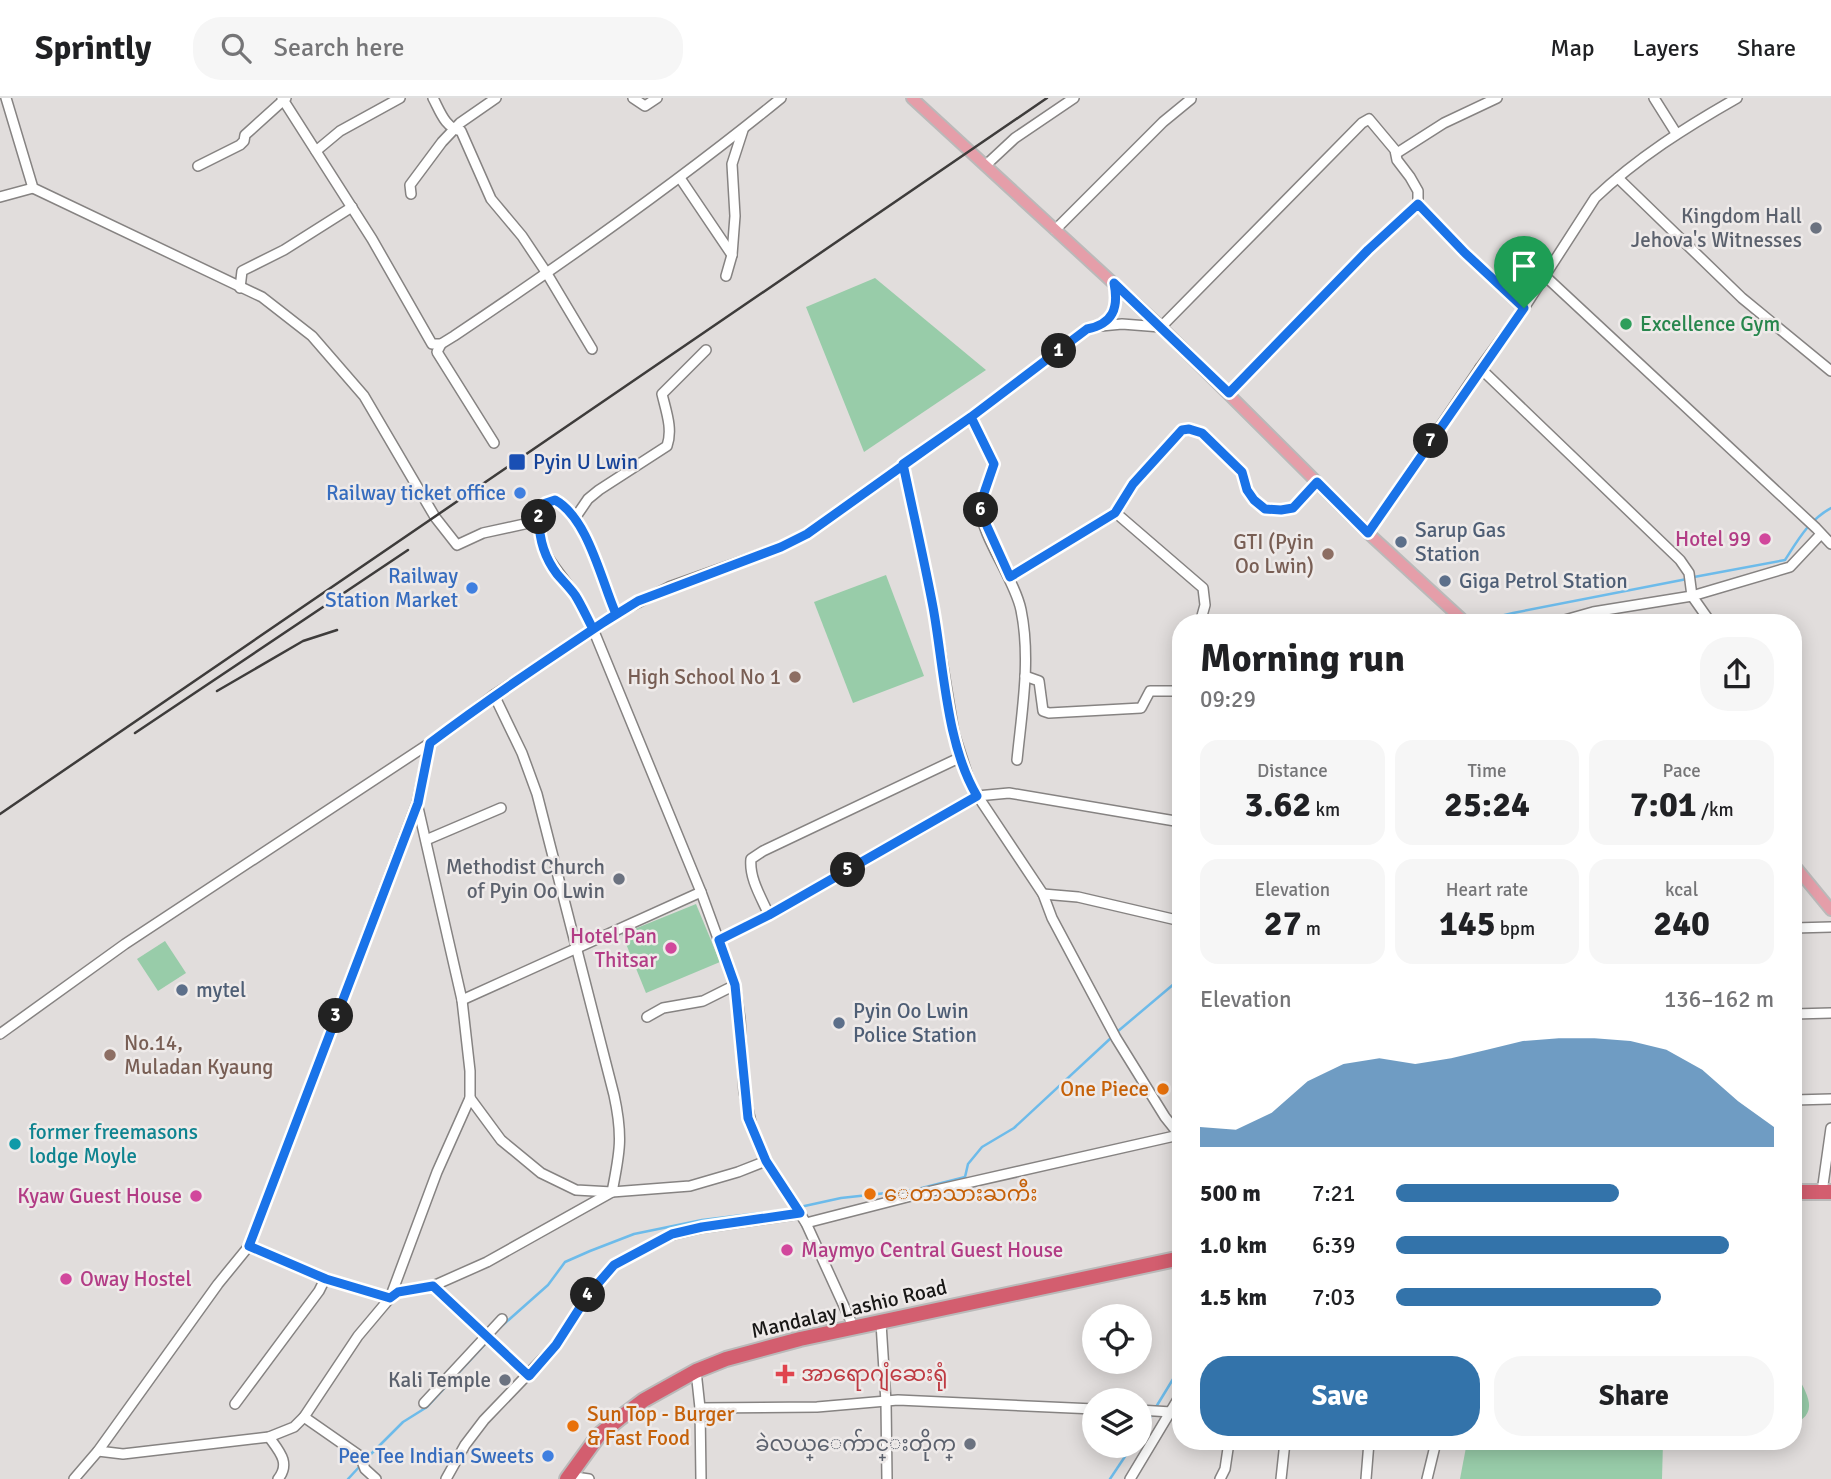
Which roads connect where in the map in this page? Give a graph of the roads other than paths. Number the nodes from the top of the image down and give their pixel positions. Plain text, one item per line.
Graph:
1 (6, 98) edge
2 (400, 98) edge
3 (433, 98) edge
4 (496, 98) edge
5 (633, 98) edge
6 (657, 98) edge
7 (780, 98) edge
8 (912, 98) edge
9 (1074, 98) edge
10 (1497, 98) edge
11 (1654, 98) edge
12 (1737, 98) edge
13 (284, 99) edge
14 (1191, 99) edge
15 (743, 129) junction
16 (454, 130) junction
17 (1676, 133) junction
18 (316, 151) junction
19 (1397, 153) junction
20 (986, 165) junction
21 (198, 166) dead end
22 (680, 178) junction
23 (1618, 178) junction
24 (33, 188) junction
25 (411, 194) dead end
26 (0, 197) edge
27 (1418, 204) junction
28 (352, 207) junction
29 (1055, 230) junction
30 (732, 256) junction
31 (546, 272) junction
32 (726, 276) dead end
33 (1545, 276) junction
34 (1114, 283) junction
35 (240, 288) junction
36 (1524, 308) junction
37 (1101, 326) junction
38 (1161, 327) junction
39 (441, 344) junction
40 (592, 349) dead end
41 (706, 351) dead end
42 (1480, 369) junction
43 (1831, 371) edge
44 (1229, 393) junction
45 (971, 417) junction
46 (494, 443) dead end
47 (903, 464) junction
48 (1317, 482) junction
49 (1115, 513) junction
50 (575, 519) junction
51 (538, 521) junction
52 (1819, 531) junction
53 (1368, 533) junction
54 (1831, 544) edge
55 (1010, 577) junction
56 (1692, 596) junction
57 (616, 614) junction
58 (1202, 614) edge
59 (1456, 614) edge
60 (1586, 614) edge
61 (1705, 614) edge
62 (593, 629) junction
63 (1025, 676) junction
64 (1172, 691) edge
65 (494, 695) junction
66 (430, 743) junction
67 (961, 757) junction
68 (1017, 760) dead end
69 (977, 796) junction
70 (418, 803) junction
71 (501, 808) dead end
72 (1172, 820) edge
73 (426, 840) junction
74 (1802, 874) edge
75 (701, 892) junction
76 (1043, 894) junction
77 (1831, 910) edge
78 (769, 915) junction
79 (1172, 919) edge
80 (1831, 927) edge
81 (1802, 928) edge
82 (719, 940) junction
83 (578, 947) junction
84 (735, 985) junction
85 (462, 1000) junction
86 (1831, 1013) edge
87 (1802, 1014) edge
88 (647, 1017) dead end
89 (0, 1034) edge
90 (470, 1098) junction
91 (1831, 1099) edge
92 (1802, 1100) edge
93 (1172, 1126) edge
94 (1831, 1128) edge
95 (1172, 1138) edge
96 (766, 1161) junction
97 (612, 1192) junction
98 (1802, 1192) edge
99 (1827, 1192) edge
100 (798, 1209) junction
101 (806, 1223) junction
102 (249, 1246) junction
103 (1172, 1260) edge
104 (326, 1279) junction
105 (433, 1286) junction
106 (390, 1298) junction
107 (502, 1319) dead end
108 (881, 1323) junction
109 (854, 1328) junction
110 (487, 1336) junction
111 (696, 1371) junction
112 (529, 1376) junction
113 (424, 1402) dead end
114 (886, 1402) junction
115 (235, 1404) dead end
116 (700, 1409) junction
117 (1082, 1409) edge
118 (1152, 1411) edge
119 (1171, 1412) joint
120 (304, 1418) junction
121 (269, 1437) junction
122 (1228, 1450) edge
123 (1284, 1450) edge
124 (1368, 1450) edge
125 (1434, 1450) edge
126 (98, 1451) junction
127 (1131, 1477) edge
128 (567, 1478) edge
129 (74, 1479) edge
130 (278, 1479) edge
131 (376, 1479) edge
132 (446, 1479) edge
133 (589, 1479) edge
134 (701, 1479) edge
135 (887, 1479) edge
136 (1143, 1479) edge
137 (1220, 1479) edge
138 (1281, 1479) edge
139 (1366, 1479) edge
140 (1427, 1479) edge

1 - 24 street
2 - 18 street
3 - 16 street
4 - 16 street
5 - 6 street
7 - 15 street
8 - 20 main road
9 - 20 street
10 - 19 street
11 - 17 street
12 - 17 street
13 - 18 street
13 - 21 street
14 - 29 street
15 - 22 street
15 - 30 street
16 - 25 street
16 - 31 street
17 - 23 street
18 - 28 street
19 - 27 street
19 - 38 street
20 - 29 main road
22 - 30 street
22 - 31 street
23 - 33 street
23 - 43 street
24 - 26 street
24 - 35 street
27 - 36 street
27 - 44 street
28 - 35 street
28 - 39 street
29 - 34 main road
30 - 32 street
31 - 39 street
31 - 40 street
33 - 36 street
33 - 52 street
34 - 37 street
34 - 38 main road
35 - 51 street
36 - 42 street
37 - 38 street
37 - 45 street
38 - 44 main road
39 - 46 street
41 - 50 street
42 - 53 street
42 - 56 street
44 - 48 main road
45 - 47 street
45 - 55 street
47 - 57 street
47 - 67 street
48 - 49 street
48 - 53 main road
49 - 55 street
49 - 58 street
50 - 51 street
50 - 57 street
51 - 62 street
52 - 54 street
52 - 56 street
53 - 59 main road
55 - 63 street
56 - 60 street
56 - 61 street
57 - 62 street
62 - 65 street
62 - 75 street
63 - 64 street
63 - 68 street
65 - 66 street
65 - 83 street
66 - 70 street
66 - 89 street
67 - 69 street
67 - 78 street
69 - 72 street
69 - 76 street
69 - 78 street
70 - 73 street
70 - 102 street
71 - 73 street
73 - 85 street
74 - 77 main road
75 - 82 street
75 - 83 street
76 - 79 street
76 - 93 street
78 - 82 street
80 - 81 street
82 - 84 street
83 - 85 street
83 - 97 street
84 - 88 street
84 - 96 street
85 - 90 street
86 - 87 street
90 - 97 street
90 - 106 street
91 - 92 street
94 - 99 street
95 - 101 street
96 - 97 street
96 - 100 street
97 - 105 street
98 - 99 highway
100 - 101 street
100 - 112 street
101 - 109 street
102 - 104 street
102 - 126 street
103 - 108 highway, Mandalay Lashio Road
104 - 106 street
104 - 115 street
105 - 106 street
105 - 110 street
106 - 120 street
107 - 110 street
108 - 109 highway, Mandalay Lashio Road
108 - 114 street
109 - 111 highway, Mandalay Lashio Road
110 - 112 street
110 - 113 street
111 - 116 street
111 - 128 highway, Mandalay Lashio Road
112 - 132 street
114 - 116 street
114 - 117 street
114 - 135 street
116 - 134 street
118 - 119 street
119 - 127 street
120 - 121 street
120 - 131 street
121 - 126 street
121 - 130 street
122 - 137 street
123 - 138 street
124 - 139 street
125 - 140 street
126 - 129 street
127 - 136 street
128 - 133 street

